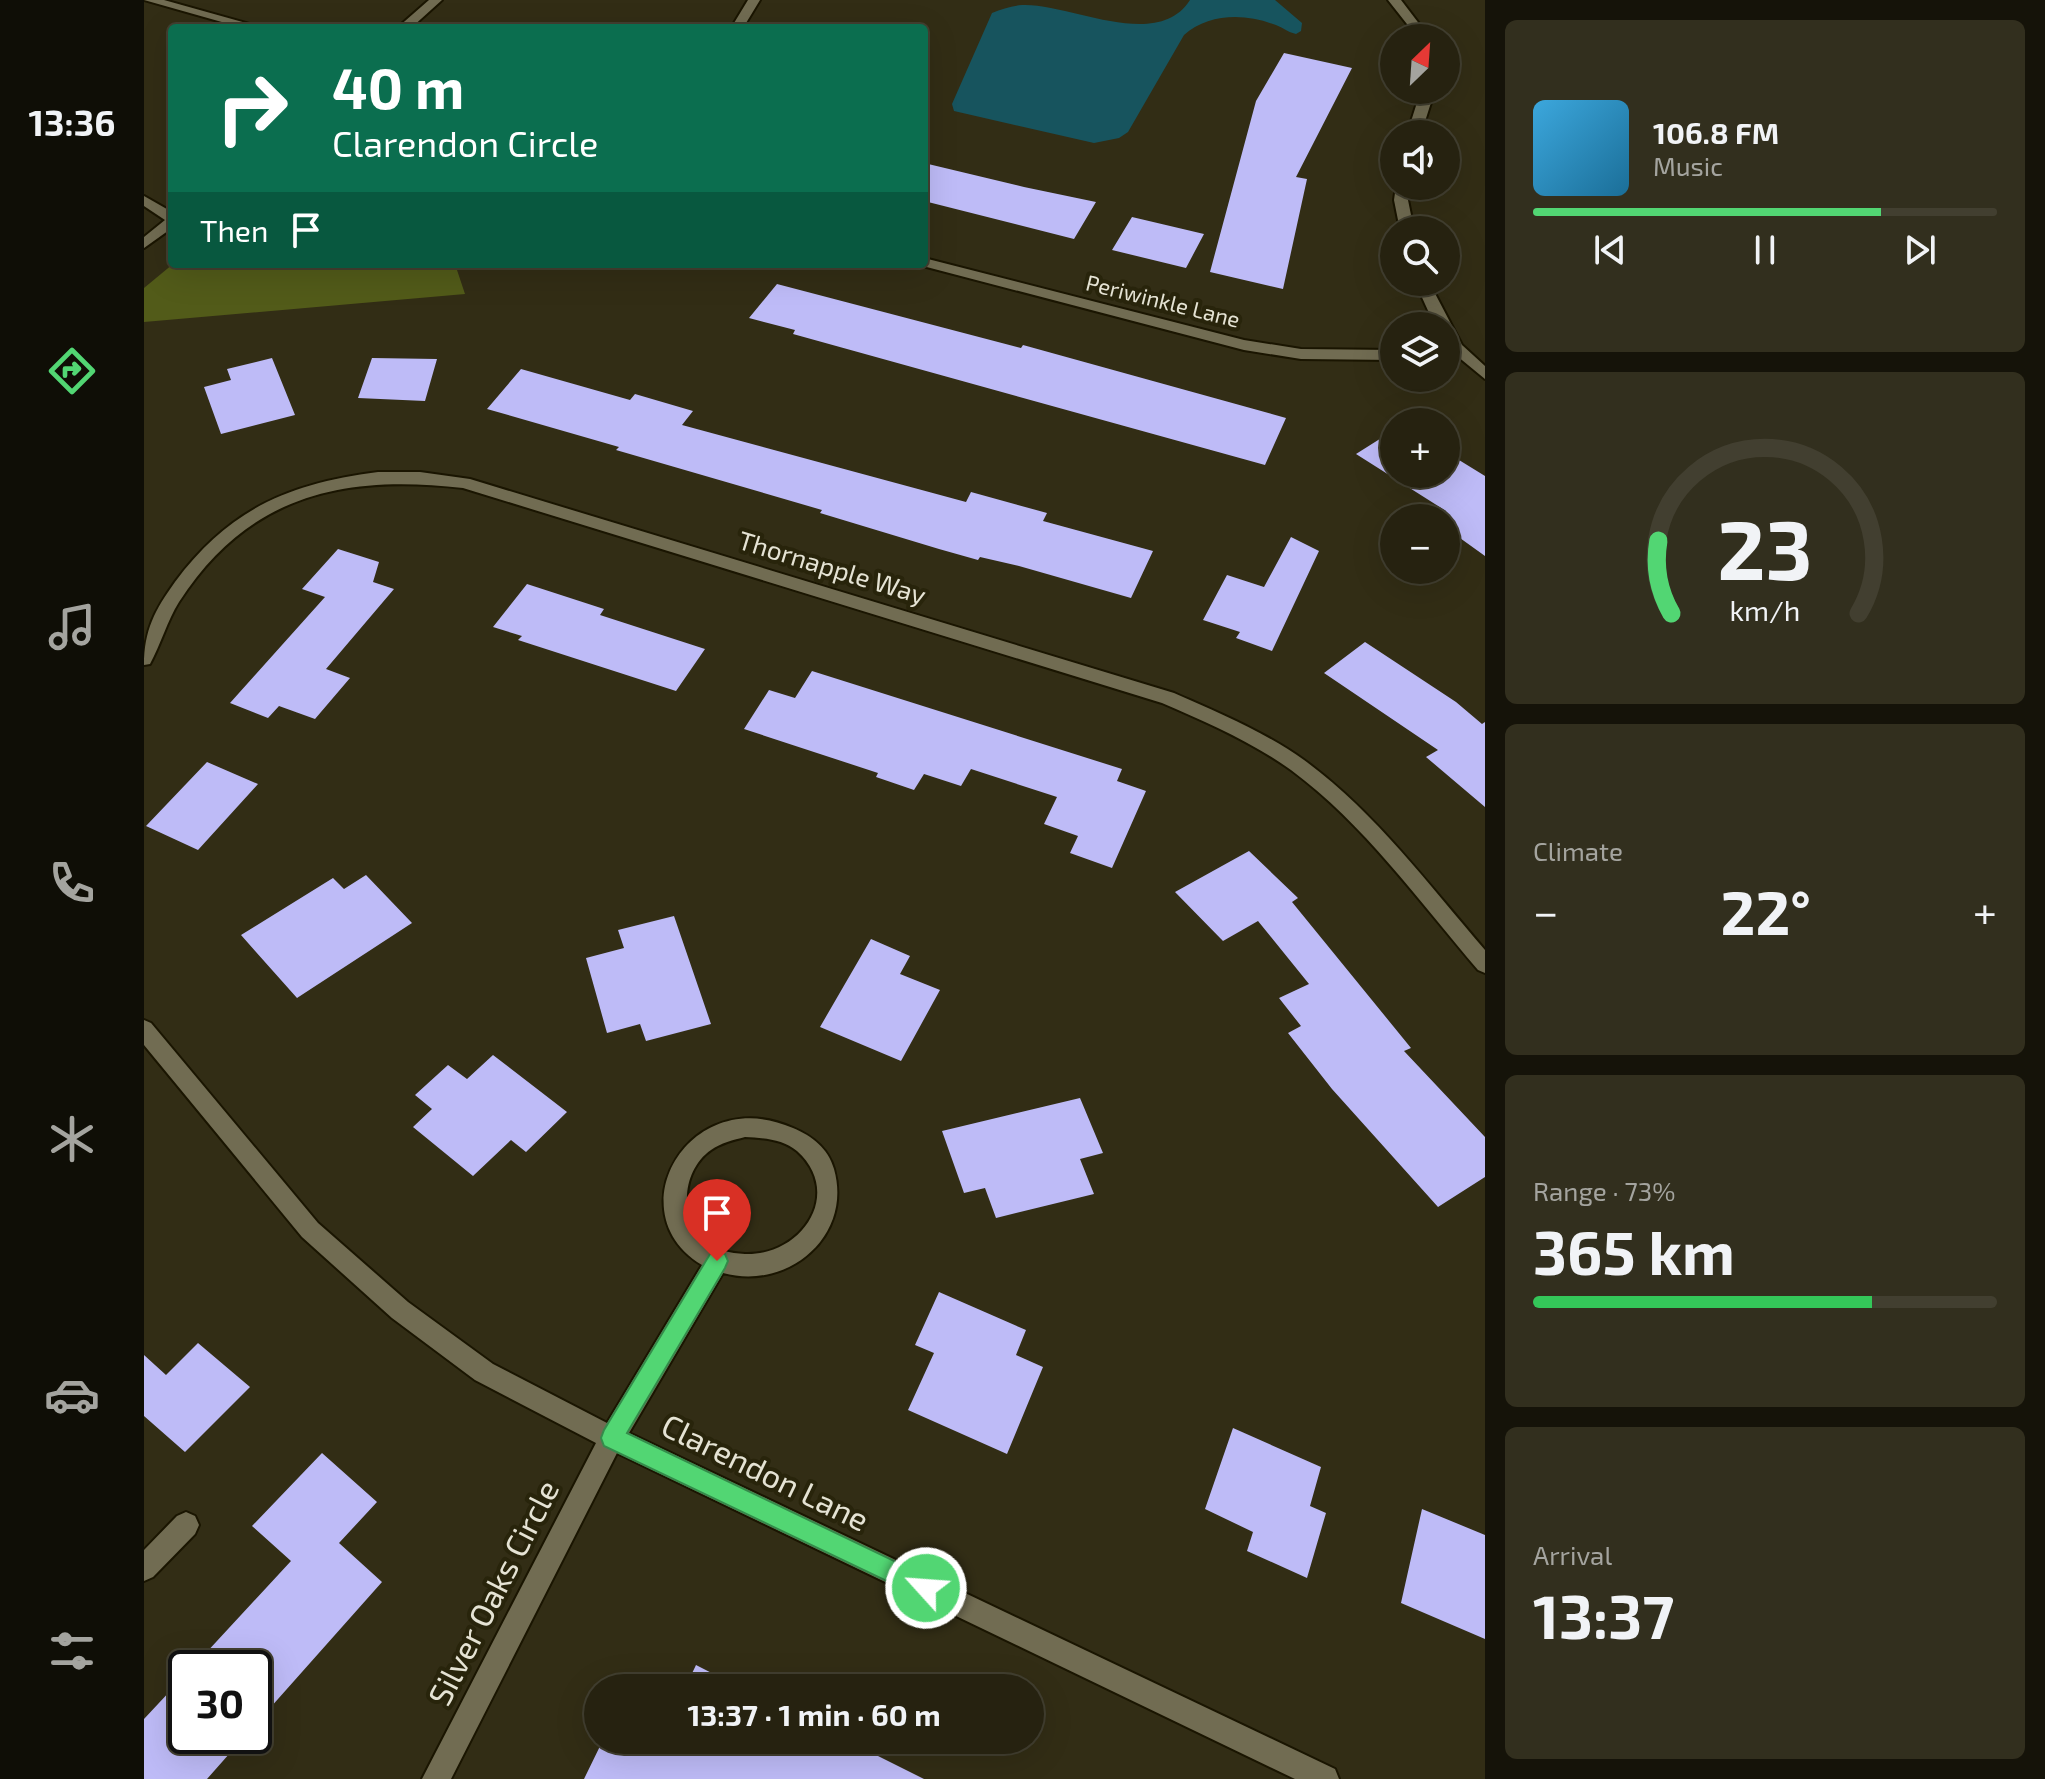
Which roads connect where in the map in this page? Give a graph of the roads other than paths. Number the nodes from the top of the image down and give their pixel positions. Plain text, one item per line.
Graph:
1 (149, 0) edge
2 (436, 0) edge
3 (754, 0) edge
4 (1400, 1) edge
5 (242, 24) edge
6 (408, 24) edge
7 (739, 24) edge
8 (1415, 24) edge
9 (144, 200) edge
10 (168, 216) edge
11 (168, 223) edge
12 (144, 244) edge
13 (928, 263) edge
14 (1380, 355) edge
15 (1460, 355) edge
16 (1485, 374) edge
17 (144, 659) edge
18 (1485, 964) edge
19 (144, 1029) edge
20 (717, 1261) junction
21 (612, 1438) junction
22 (186, 1525) dead end
23 (144, 1568) edge
24 (436, 1779) edge
25 (1325, 1779) edge

1 - 5 street
2 - 6 street
3 - 7 street
4 - 8 street
9 - 10 street
11 - 12 street
13 - 14 street, Periwinkle Lane
15 - 16 street
17 - 18 street, Thornapple Way
19 - 21 street, Clarendon Lane
20 - 20 street
20 - 21 street, Silver Oaks Circle
21 - 24 street, Silver Oaks Circle
21 - 25 street, Clarendon Lane
22 - 23 street

